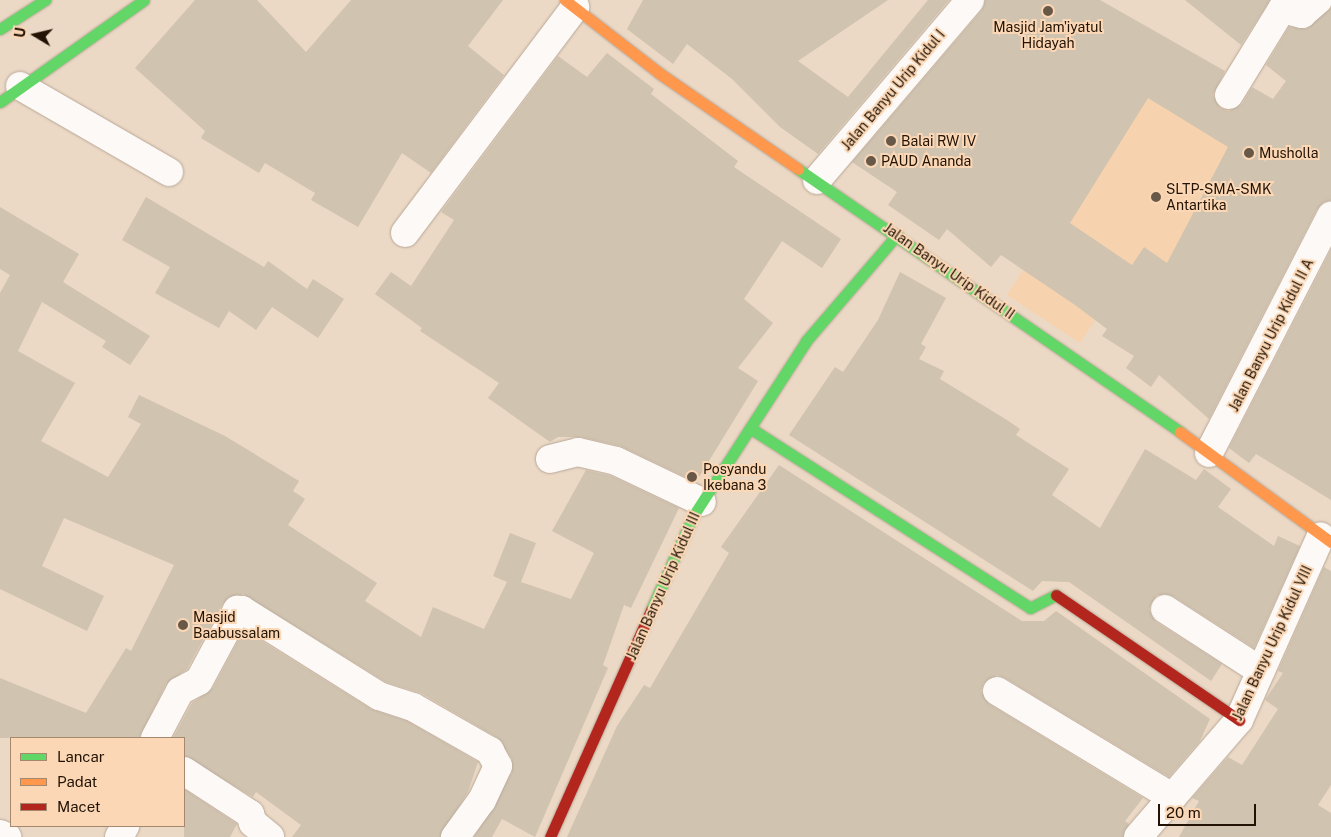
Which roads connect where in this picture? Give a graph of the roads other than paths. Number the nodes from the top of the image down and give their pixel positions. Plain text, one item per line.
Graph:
1 (44, 0) edge
2 (144, 0) edge
3 (970, 0) edge
4 (1318, 0) edge
5 (570, 4) edge
6 (0, 29) edge
7 (10, 94) edge
8 (1229, 95) dead end
9 (169, 172) dead end
10 (817, 180) junction
11 (1331, 216) edge
12 (405, 233) dead end
13 (897, 235) junction
14 (750, 428) junction
15 (1209, 453) junction
16 (550, 459) dead end
17 (702, 502) junction
18 (1326, 539) edge
19 (1165, 609) dead end
20 (1261, 671) junction
21 (997, 691) dead end
22 (1239, 720) junction
23 (156, 737) edge
24 (185, 772) edge
25 (1172, 797) junction
26 (256, 832) edge
27 (0, 834) edge
28 (7, 837) edge
29 (455, 837) edge
30 (550, 837) edge
31 (1138, 837) edge

1 - 6 street
2 - 7 street
3 - 10 street, Jalan Banyu Urip Kidul I
4 - 8 street
5 - 10 street, Jalan Banyu Urip Kidul II
5 - 12 street
7 - 9 street
10 - 13 street, Jalan Banyu Urip Kidul II
11 - 15 street, Jalan Banyu Urip Kidul II A
13 - 14 street, Jalan Banyu Urip Kidul III
13 - 15 street, Jalan Banyu Urip Kidul II
14 - 17 street, Jalan Banyu Urip Kidul III
14 - 22 street
15 - 18 street, Jalan Banyu Urip Kidul II
16 - 17 street
17 - 30 street, Jalan Banyu Urip Kidul III
18 - 20 street, Jalan Banyu Urip Kidul VIII
19 - 20 street
20 - 22 street, Jalan Banyu Urip Kidul VIII
21 - 25 street
22 - 25 street, Jalan Banyu Urip Kidul VIII
23 - 29 street
24 - 26 street
25 - 31 street, Jalan Banyu Urip Kidul VIII
27 - 28 street

